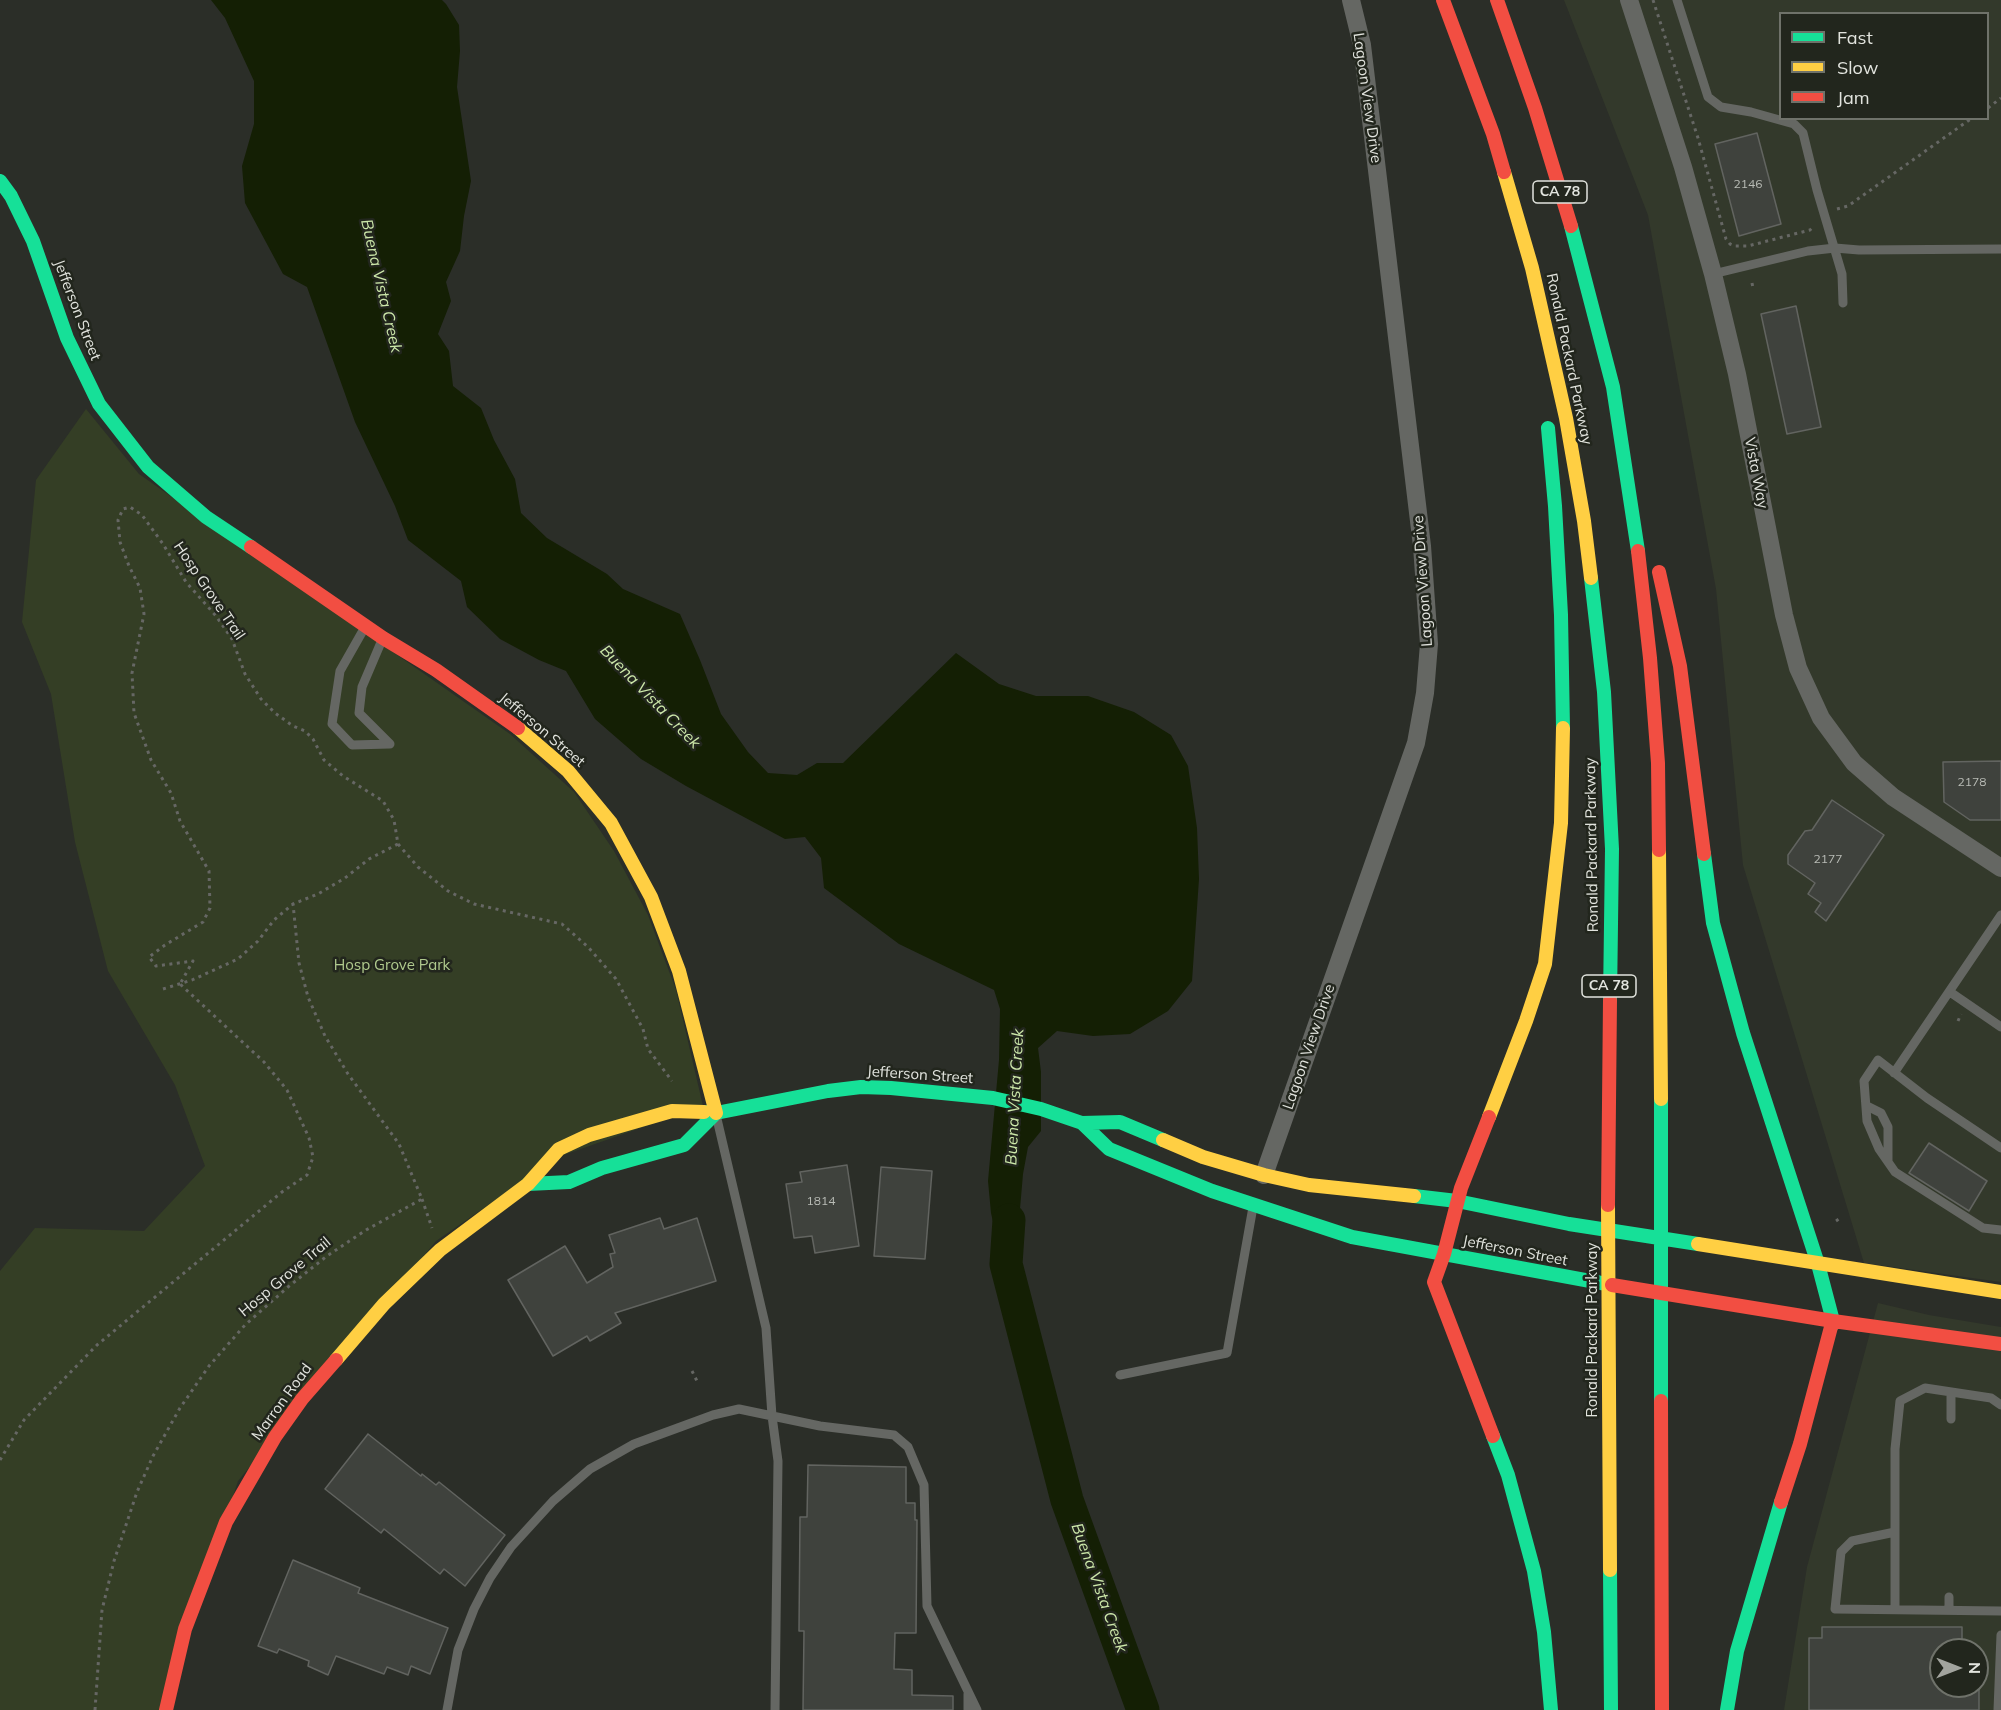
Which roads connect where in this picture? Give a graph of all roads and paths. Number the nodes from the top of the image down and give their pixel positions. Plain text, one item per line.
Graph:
1 (1351, 0) edge
2 (1443, 0) edge
3 (1497, 0) edge
4 (1629, 0) edge
5 (1653, 0) edge
6 (1677, 0) edge
7 (2001, 98) edge
8 (1989, 107) edge
9 (1779, 120) edge
10 (1780, 120) edge
11 (1969, 120) edge
12 (0, 181) edge
13 (1835, 210) dead end
14 (1814, 226) dead end
15 (1835, 248) junction
16 (2001, 249) edge
17 (1532, 268) junction
18 (1713, 274) junction
19 (1843, 303) dead end
20 (1543, 375) dead end
21 (1613, 387) junction
22 (1546, 411) dead end
23 (1647, 519) dead end
24 (1657, 564) dead end
25 (365, 626) junction
26 (383, 638) junction
27 (398, 844) junction
28 (2001, 868) edge
29 (293, 904) junction
30 (2001, 915) edge
31 (180, 984) junction
32 (163, 989) dead end
33 (1950, 992) junction
34 (2001, 1027) edge
35 (1894, 1072) junction
36 (672, 1081) dead end
37 (1867, 1106) junction
38 (716, 1113) junction
39 (1082, 1123) junction
40 (2001, 1148) edge
41 (1888, 1161) junction
42 (1264, 1176) junction
43 (528, 1184) junction
44 (422, 1199) junction
45 (1458, 1202) junction
46 (1253, 1205) junction
47 (2001, 1230) edge
48 (440, 1250) junction
49 (1444, 1254) junction
50 (1818, 1264) junction
51 (2001, 1292) edge
52 (1833, 1321) junction
53 (2001, 1344) edge
54 (692, 1371) dead end
55 (1120, 1375) dead end
56 (697, 1380) dead end
57 (1951, 1392) junction
58 (2001, 1405) edge
59 (772, 1416) junction
60 (1951, 1419) dead end
61 (0, 1460) edge
62 (1895, 1532) junction
63 (1948, 1597) dead end
64 (1895, 1609) junction
65 (1949, 1610) junction
66 (2001, 1611) edge
67 (2001, 1635) edge
68 (1999, 1688) edge
69 (968, 1691) junction
70 (95, 1710) edge
71 (166, 1710) edge
72 (447, 1710) edge
73 (775, 1710) edge
74 (968, 1710) edge
75 (977, 1710) edge
76 (1551, 1710) edge
77 (1611, 1710) edge
78 (1662, 1710) edge
79 (1727, 1710) edge
80 (1998, 1710) edge

1 - 42 street, Lagoon View Drive
2 - 17 main road, Ronald Packard Parkway / CA 78
3 - 21 main road, Ronald Packard Parkway / CA 78
4 - 18 street, Vista Way
5 - 14 path
6 - 9 lane
7 - 8 path
10 - 15 lane
11 - 13 path
12 - 25 main road, Jefferson Street
15 - 16 lane
15 - 18 lane
15 - 19 lane
17 - 20 main road
17 - 77 main road, Ronald Packard Parkway / CA 78
18 - 28 street, Vista Way
21 - 23 main road
21 - 78 main road, Ronald Packard Parkway / CA 78
22 - 45 main road
24 - 50 main road
25 - 26 main road, Jefferson Street
25 - 26 lane
26 - 38 main road, Jefferson Street
27 - 29 path
27 - 31 path, Hosp Grove Trail
27 - 36 path
29 - 31 path
29 - 44 path
30 - 33 lane
31 - 32 path
31 - 61 path
33 - 34 lane
33 - 35 lane
35 - 37 lane
35 - 40 lane
37 - 41 lane
37 - 41 lane
38 - 39 main road, Jefferson Street
38 - 43 main road
38 - 43 main road, Marron Road
38 - 59 lane
39 - 42 main road, Jefferson Street
39 - 46 main road, Jefferson Street
41 - 47 lane
42 - 45 main road, Jefferson Street
43 - 48 main road, Marron Road
44 - 48 path
44 - 70 path, Hosp Grove Trail
45 - 49 main road
45 - 50 main road, Jefferson Street
46 - 49 main road, Jefferson Street
46 - 55 lane
48 - 71 main road, Marron Road
49 - 52 main road, Jefferson Street
49 - 76 main road
50 - 51 main road, Jefferson Street
50 - 52 main road
52 - 53 main road, Jefferson Street
52 - 79 main road
54 - 56 path
57 - 58 lane
57 - 60 lane
57 - 62 lane
59 - 69 lane
59 - 72 lane
59 - 73 lane
62 - 64 lane
62 - 64 lane
63 - 65 lane
64 - 65 lane
65 - 66 lane
67 - 68 lane
68 - 80 lane
69 - 74 lane
69 - 75 lane

